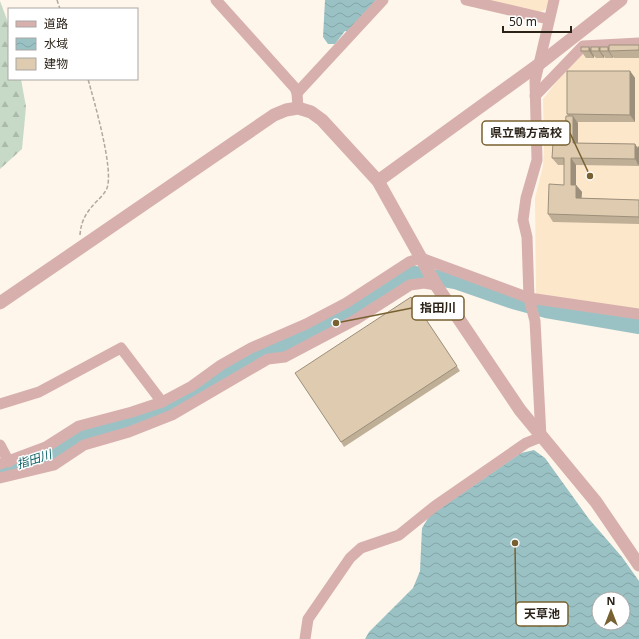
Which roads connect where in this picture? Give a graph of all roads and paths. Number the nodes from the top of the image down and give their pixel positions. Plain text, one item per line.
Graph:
1 (216, 0) edge
2 (383, 0) edge
3 (466, 0) edge
4 (554, 0) edge
5 (621, 0) edge
6 (548, 19) junction
7 (639, 43) edge
8 (538, 65) junction
9 (88, 80) edge
10 (297, 93) junction
11 (535, 96) junction
12 (298, 108) junction
13 (378, 181) junction
14 (83, 246) junction
15 (422, 258) junction
16 (436, 285) junction
17 (529, 298) junction
18 (0, 303) edge
19 (639, 314) edge
20 (162, 402) junction
21 (0, 404) edge
22 (541, 437) junction
23 (0, 445) edge
24 (4, 463) edge
25 (0, 478) edge
26 (639, 565) edge
27 (305, 639) edge

1 - 10 street
2 - 10 street
3 - 6 street
4 - 6 street
5 - 8 street
6 - 8 street
7 - 11 street
8 - 11 street
8 - 13 street
9 - 14 path
10 - 12 street
11 - 17 street
12 - 13 street
12 - 14 street
13 - 15 street
14 - 18 street
15 - 16 street
15 - 17 street
15 - 20 street
16 - 22 street
16 - 25 street
17 - 19 street
17 - 22 street
20 - 21 street
20 - 24 street
22 - 26 street
22 - 27 street
23 - 24 street

